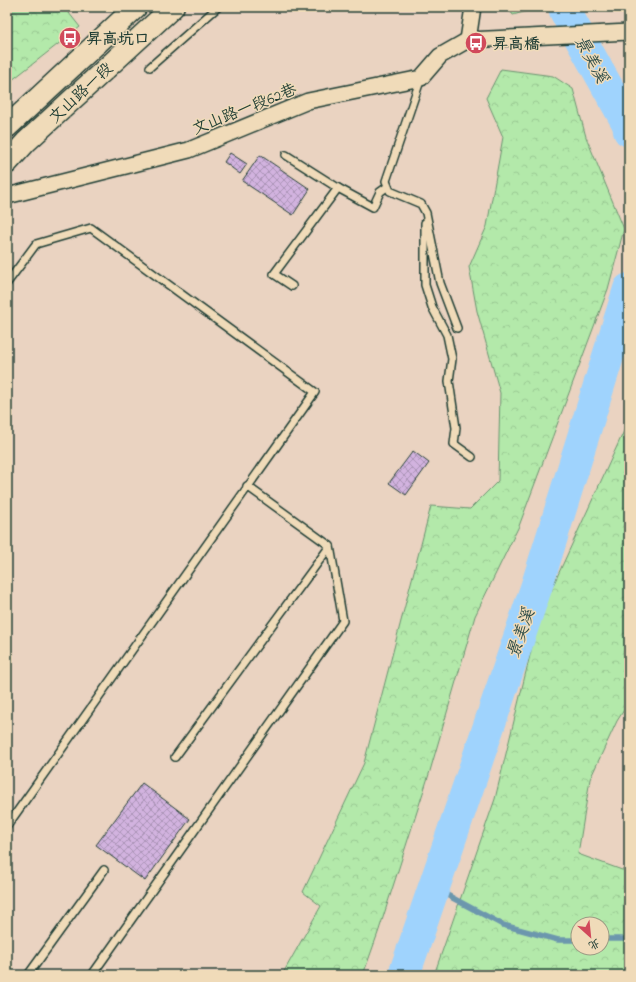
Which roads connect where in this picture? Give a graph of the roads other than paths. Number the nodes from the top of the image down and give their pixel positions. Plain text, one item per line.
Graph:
1 (173, 7) edge
2 (218, 7) edge
3 (473, 7) edge
4 (128, 11) edge
5 (629, 32) edge
6 (468, 40) junction
7 (150, 66) dead end
8 (421, 78) junction
9 (7, 127) edge
10 (286, 155) dead end
11 (7, 162) edge
12 (387, 187) junction
13 (338, 188) junction
14 (7, 196) edge
15 (426, 213) junction
16 (7, 283) edge
17 (292, 286) dead end
18 (456, 328) dead end
19 (472, 457) dead end
20 (247, 486) junction
21 (330, 546) junction
22 (175, 757) dead end
23 (7, 826) edge
24 (104, 870) dead end
25 (28, 975) edge
26 (92, 975) edge

1 - 11 main road, 文山路一段
2 - 7 lane
3 - 6 street
4 - 9 main road, 文山路一段
5 - 6 street
6 - 8 street
8 - 12 lane
8 - 14 street, 文山路一段62巷
10 - 13 lane
12 - 13 lane
12 - 15 lane
13 - 17 lane
15 - 18 lane
15 - 19 lane
16 - 20 lane
20 - 21 lane
20 - 23 lane
21 - 22 lane
21 - 26 lane
24 - 25 lane

